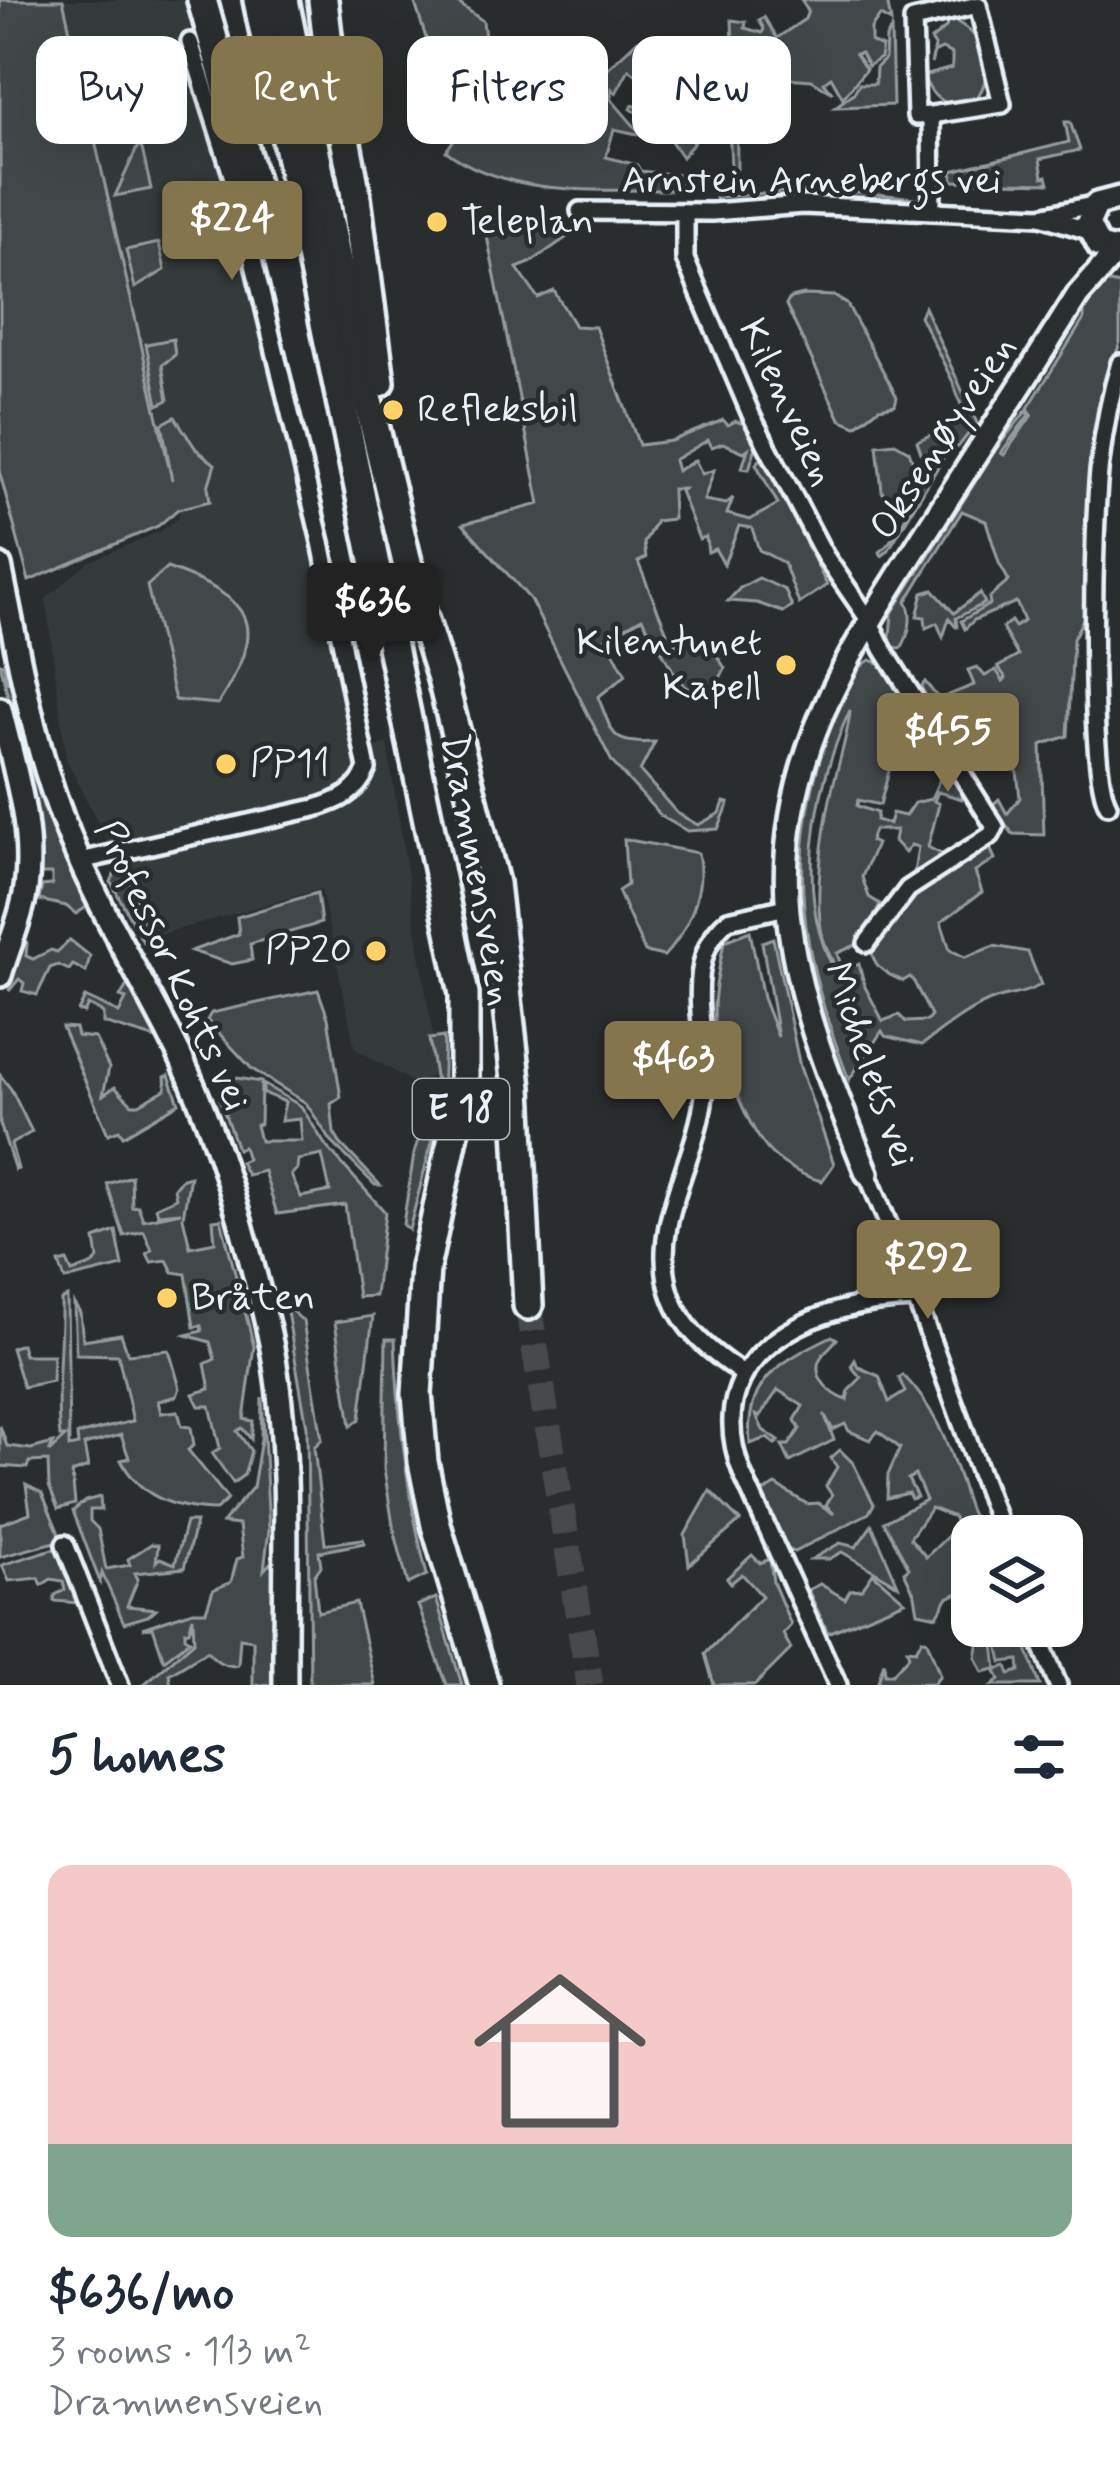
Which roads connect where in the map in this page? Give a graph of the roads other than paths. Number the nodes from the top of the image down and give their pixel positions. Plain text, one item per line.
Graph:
1 (202, 0) edge
2 (258, 0) edge
3 (314, 0) edge
4 (323, 0) edge
5 (287, 9) edge
6 (323, 36) edge
7 (327, 36) edge
8 (190, 42) dead end
9 (937, 114) junction
10 (345, 144) edge
11 (1112, 195) edge
12 (580, 211) dead end
13 (932, 211) junction
14 (685, 213) junction
15 (1041, 216) junction
16 (1092, 236) junction
17 (308, 247) junction
18 (1118, 251) edge
19 (1078, 295) junction
20 (1120, 363) edge
21 (389, 488) junction
22 (0, 566) edge
23 (4, 610) edge
24 (869, 620) junction
25 (0, 709) edge
26 (1108, 805) dead end
27 (80, 861) junction
28 (787, 908) junction
29 (867, 943) dead end
30 (4, 949) edge
31 (0, 975) edge
32 (867, 1173) joint
33 (916, 1299) junction
34 (529, 1305) tunnel mouth
35 (743, 1374) junction
36 (995, 1515) edge
37 (65, 1544) dead end
38 (1043, 1647) edge
39 (121, 1685) edge
40 (285, 1685) edge
41 (484, 1685) edge
42 (838, 1685) edge
43 (1058, 1685) edge

1 - 17 highway
2 - 17 highway, Drammensveien / E 18
3 - 6 highway, E 18
4 - 7 highway, E 18
5 - 21 highway, Drammensveien / E 18
8 - 27 street
9 - 9 street
9 - 13 street
10 - 21 highway, E 18
11 - 15 street, Arnstein Arnebergs vei
11 - 16 main road, Oksenøyveien
12 - 14 street, Arnstein Arnebergs vei
13 - 14 street, Arnstein Arnebergs vei
13 - 15 street, Arnstein Arnebergs vei
14 - 24 street, Kilenveien
15 - 16 street, Arnstein Arnebergs vei
16 - 18 main road
16 - 19 main road, Oksenøyveien
17 - 41 highway, Drammensveien / E 18
18 - 19 main road, Oksenøyveien
19 - 24 main road, Oksenøyveien
20 - 26 street
21 - 34 highway, Drammensveien / E 18
22 - 23 main road, Professor Kohts vei
23 - 27 main road, Professor Kohts vei
24 - 28 main road, Michelets vei
24 - 29 street, Kilenveien
25 - 30 main road
27 - 40 main road, Professor Kohts vei
28 - 32 main road, Michelets vei
28 - 35 street
30 - 31 main road
32 - 33 street, Michelets vei
33 - 35 street
33 - 36 street, Michelets vei
35 - 42 street
37 - 39 street
38 - 43 street

